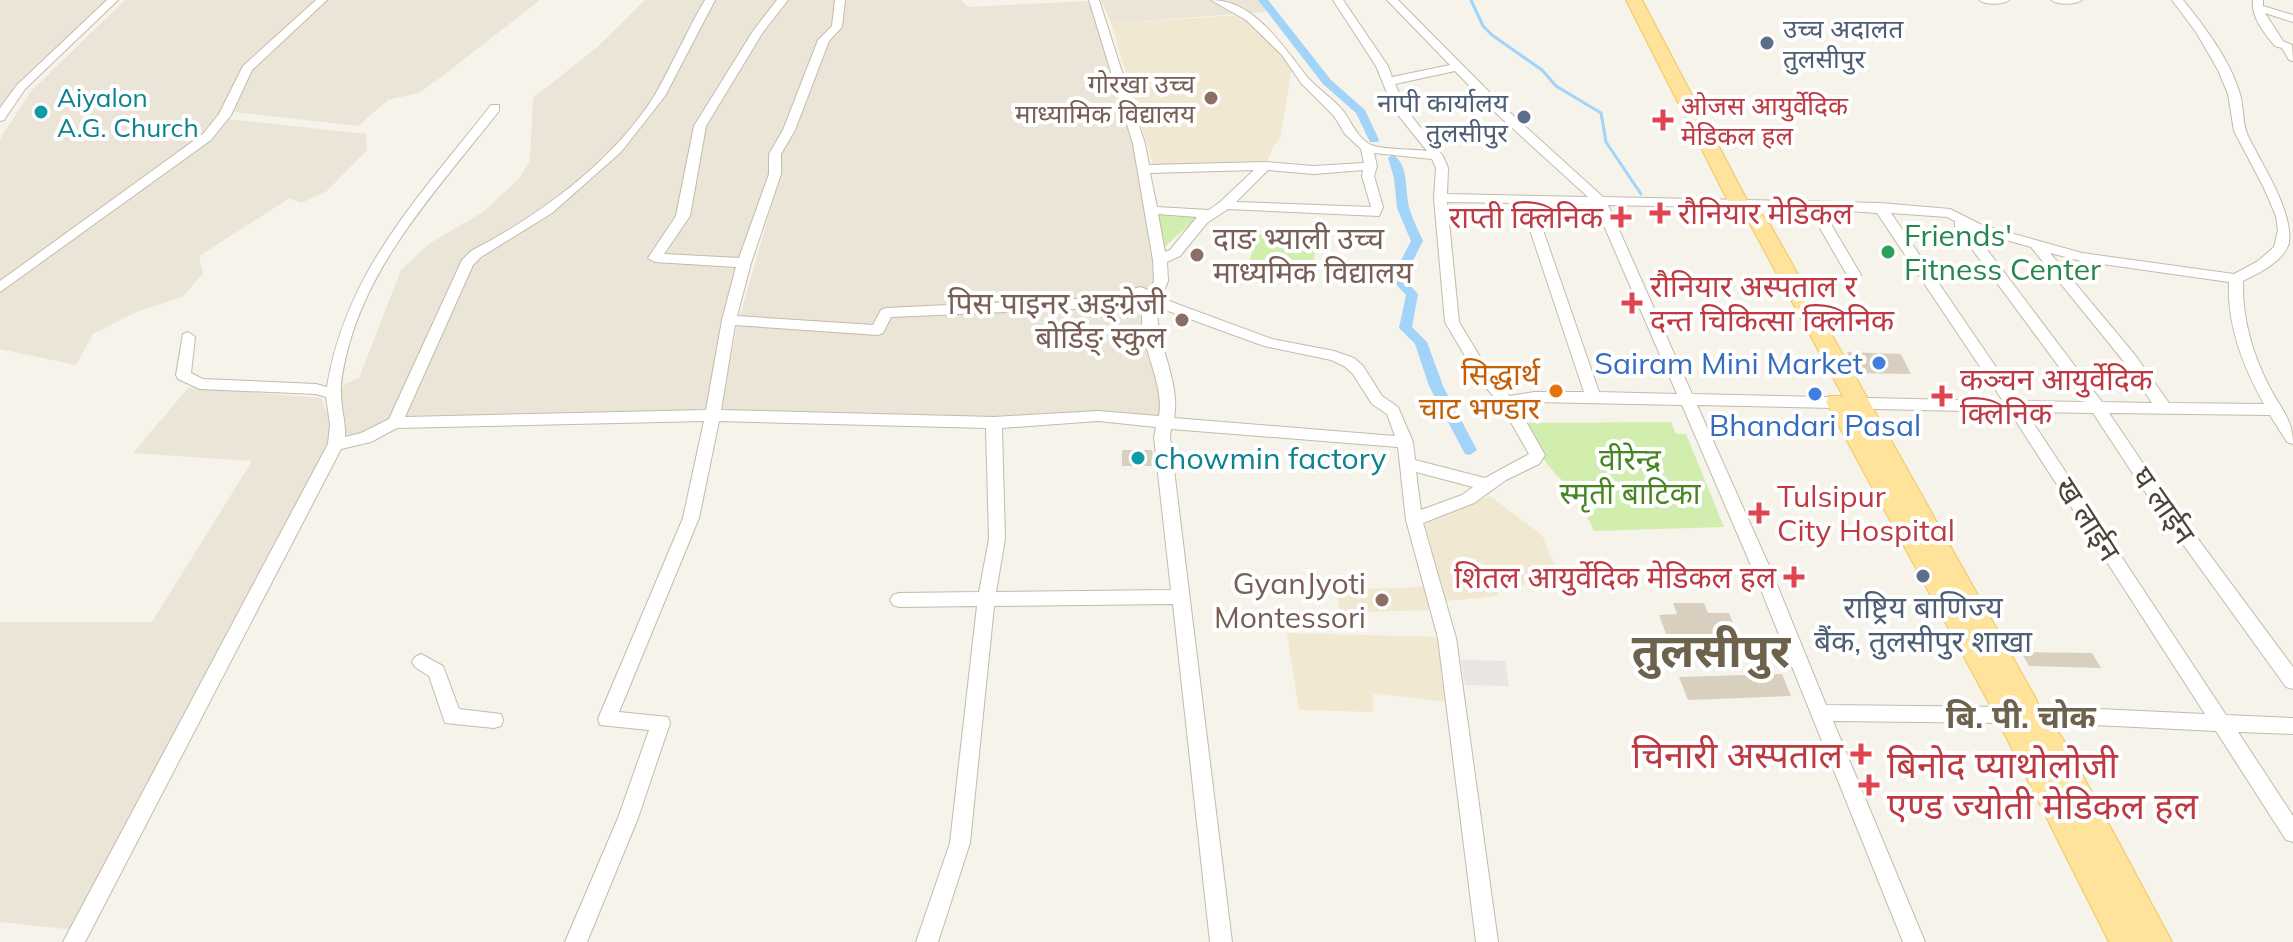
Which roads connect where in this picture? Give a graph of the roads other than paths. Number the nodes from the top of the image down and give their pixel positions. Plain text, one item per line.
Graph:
1 (113, 0) edge
2 (322, 0) edge
3 (710, 0) edge
4 (783, 0) edge
5 (840, 0) edge
6 (1094, 0) edge
7 (1216, 0) edge
8 (1338, 0) edge
9 (1392, 0) edge
10 (1634, 0) edge
11 (1984, 0) edge
12 (2004, 0) edge
13 (2056, 0) edge
14 (2077, 0) edge
15 (2177, 0) edge
16 (2258, 3) edge
17 (2293, 19) edge
18 (2293, 58) edge
19 (1458, 67) junction
20 (1387, 82) junction
21 (495, 108) dead end
22 (0, 117) edge
23 (1367, 148) junction
24 (1437, 156) junction
25 (1265, 166) junction
26 (1371, 166) junction
27 (1145, 169) junction
28 (1440, 198) junction
29 (1526, 200) junction
30 (1599, 200) junction
31 (1739, 203) junction
32 (1225, 205) junction
33 (1813, 205) junction
34 (1880, 207) junction
35 (1150, 210) junction
36 (1950, 213) junction
37 (1210, 214) junction
38 (2036, 245) junction
39 (1160, 260) junction
40 (744, 263) junction
41 (1854, 275) dead end
42 (2236, 279) junction
43 (0, 288) edge
44 (1154, 301) junction
45 (729, 320) junction
46 (188, 337) dead end
47 (333, 394) junction
48 (1593, 397) junction
49 (1688, 400) junction
50 (1507, 402) junction
51 (1848, 405) junction
52 (2015, 407) junction
53 (2098, 408) junction
54 (2164, 408) junction
55 (2272, 410) junction
56 (712, 415) junction
57 (1165, 420) junction
58 (395, 423) junction
59 (994, 423) junction
60 (2293, 438) edge
61 (1405, 442) junction
62 (336, 444) junction
63 (1408, 464) junction
64 (1487, 485) junction
65 (1414, 520) junction
66 (1182, 597) junction
67 (899, 600) dead end
68 (986, 600) junction
69 (421, 662) dead end
70 (2293, 681) edge
71 (1822, 713) junction
72 (2020, 715) junction
73 (494, 720) dead end
74 (2219, 722) junction
75 (2293, 726) edge
76 (2293, 833) edge
77 (74, 942) edge
78 (576, 942) edge
79 (927, 942) edge
80 (1221, 942) edge
81 (1487, 942) edge
82 (1914, 942) edge
83 (2126, 942) edge
84 (2156, 942) edge

1 - 22 street
2 - 43 street
3 - 58 street
4 - 40 street
5 - 40 street
6 - 27 street
7 - 23 street
8 - 20 street
9 - 19 street
10 - 31 main road
11 - 12 street
13 - 14 street
15 - 42 street
16 - 17 street
16 - 18 street
19 - 20 street
19 - 30 street
20 - 24 street
21 - 47 street
23 - 24 street
23 - 26 street
24 - 28 street
25 - 26 street
25 - 27 street
25 - 32 street
26 - 32 street
27 - 35 street
28 - 29 street
28 - 50 street
29 - 30 street
29 - 48 street
30 - 31 street
30 - 49 street
31 - 33 street
31 - 51 main road
32 - 37 street
33 - 34 street
33 - 41 street
34 - 36 street
34 - 52 street, ख लाईन
35 - 37 street
35 - 39 street
36 - 38 street
36 - 53 street, घ लाईन
37 - 39 street
38 - 42 street
38 - 54 street
39 - 44 street
40 - 45 street
42 - 55 street
44 - 45 street
44 - 57 street
44 - 61 street
45 - 56 street
46 - 47 street
47 - 62 street
48 - 49 street
48 - 50 street
49 - 51 street
49 - 71 street
50 - 64 street
51 - 52 street
51 - 72 main road
52 - 53 street
52 - 74 street, ख लाईन
53 - 54 street
53 - 70 street, घ लाईन
54 - 55 street
55 - 60 street
56 - 58 street
56 - 59 street
56 - 78 street
57 - 59 street
57 - 61 street
57 - 66 street
58 - 62 street
59 - 68 street
61 - 63 street
62 - 77 street
63 - 64 street
63 - 65 street
64 - 65 street
65 - 81 street
66 - 68 street
66 - 80 street
67 - 68 street
68 - 79 street
69 - 73 street
71 - 72 street
71 - 82 street
72 - 74 street
72 - 83 main road
72 - 84 main road
74 - 75 street
74 - 76 street, ख लाईन

